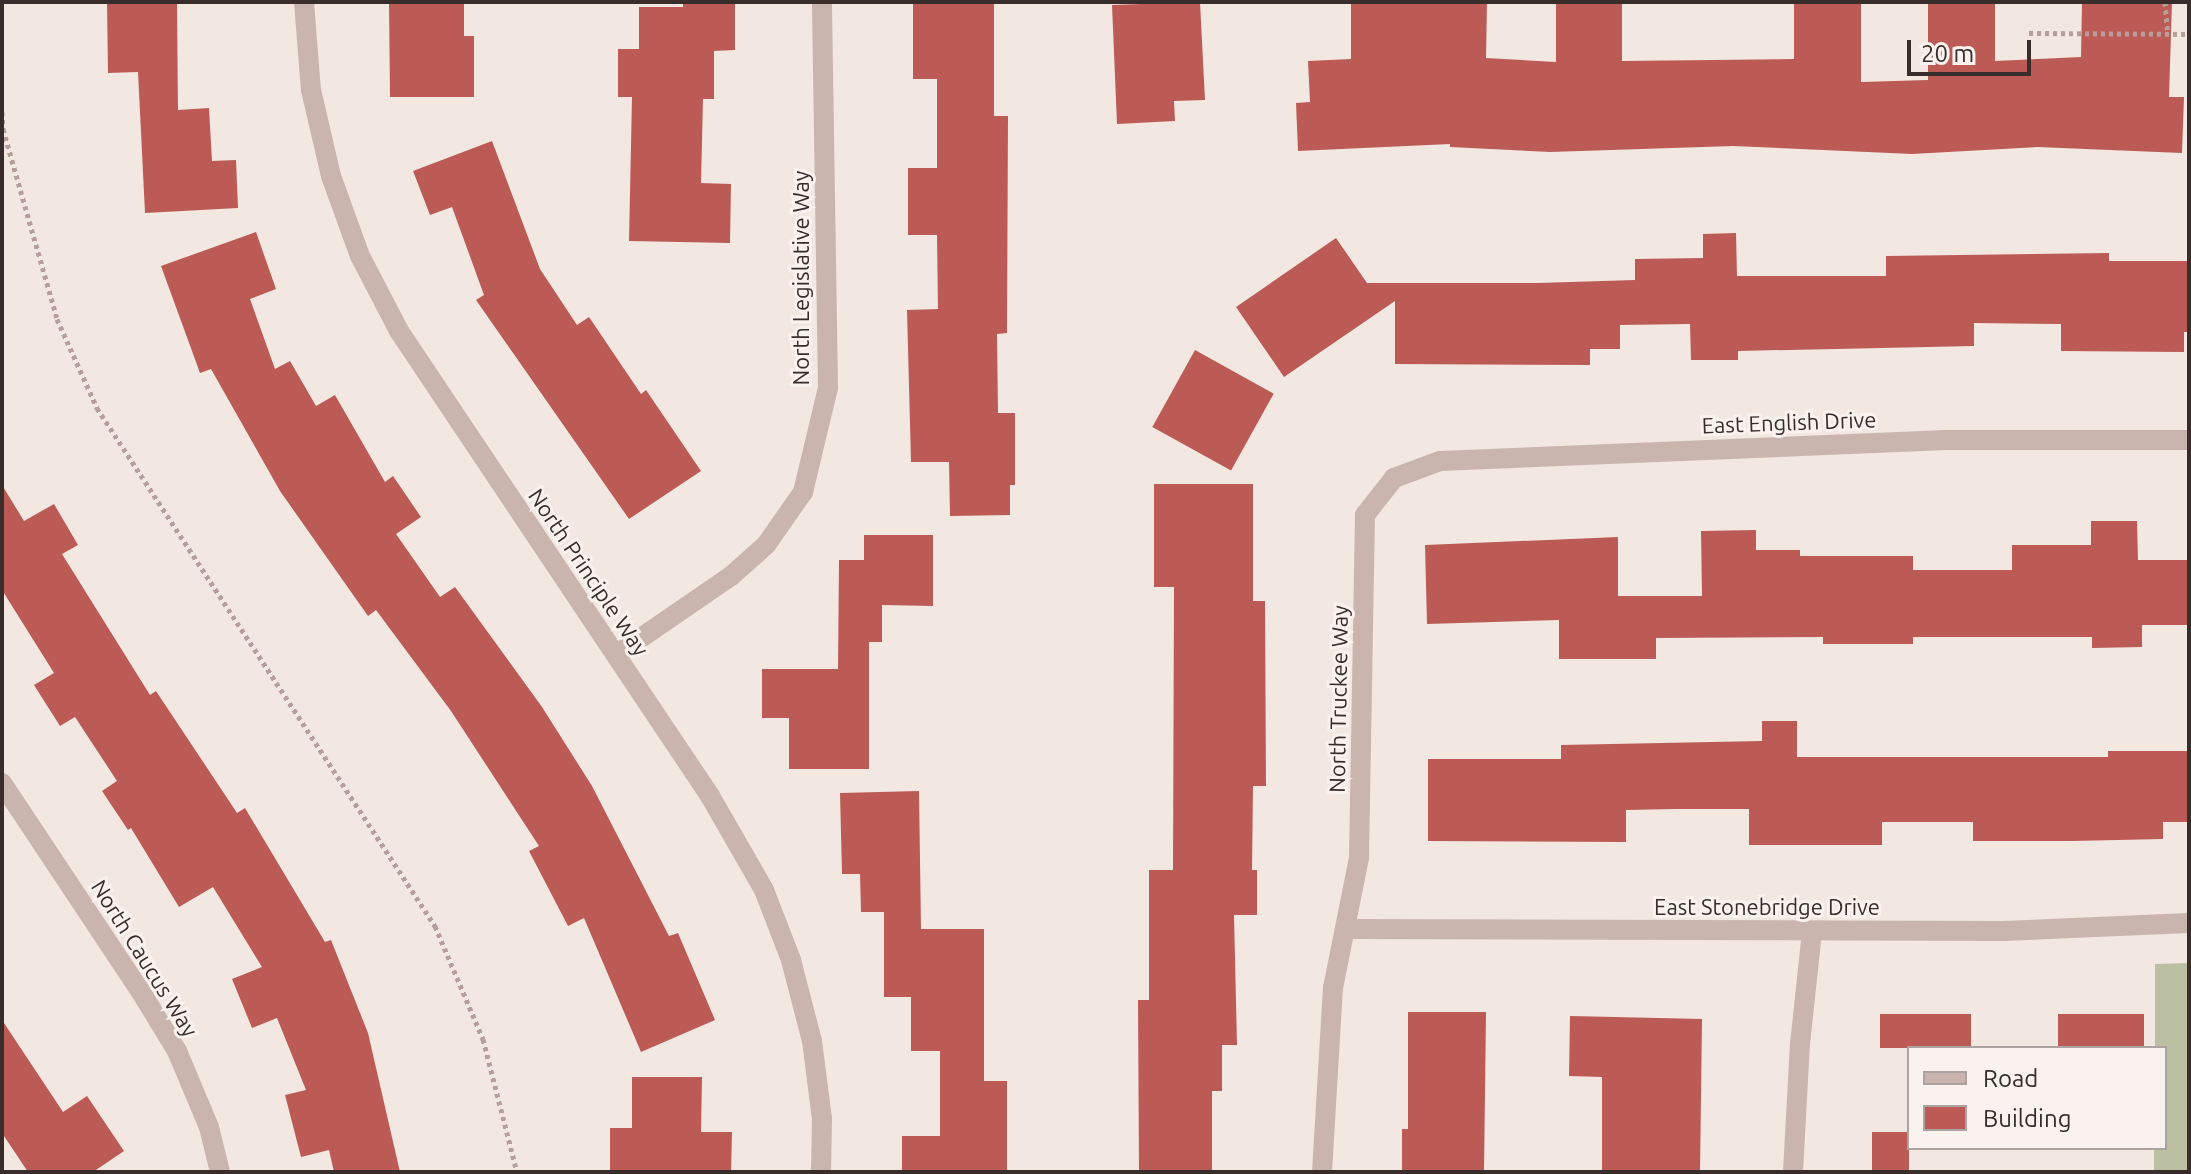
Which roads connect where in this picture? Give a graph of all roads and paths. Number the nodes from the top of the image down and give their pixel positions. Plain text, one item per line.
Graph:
1 (304, 2) edge
2 (822, 2) edge
3 (2165, 2) edge
4 (2029, 33) dead end
5 (2168, 34) junction
6 (2189, 34) edge
7 (2, 112) edge
8 (2189, 440) edge
9 (1394, 478) joint
10 (616, 655) junction
11 (2, 783) edge
12 (2189, 923) edge
13 (1345, 929) junction
14 (1812, 931) junction
15 (220, 1172) edge
16 (517, 1172) edge
17 (821, 1172) edge
18 (1322, 1172) edge
19 (1793, 1172) edge

1 - 10 street, North Principle Way
2 - 10 street, North Legislative Way
3 - 5 path
4 - 5 path
5 - 6 path
7 - 16 path
8 - 9 street, East English Drive
9 - 13 street, North Truckee Way
10 - 17 street, North Principle Way
11 - 15 street, North Caucus Way
12 - 14 street, East Stonebridge Drive
13 - 14 street, East Stonebridge Drive
13 - 18 street, North Truckee Way
14 - 19 street

